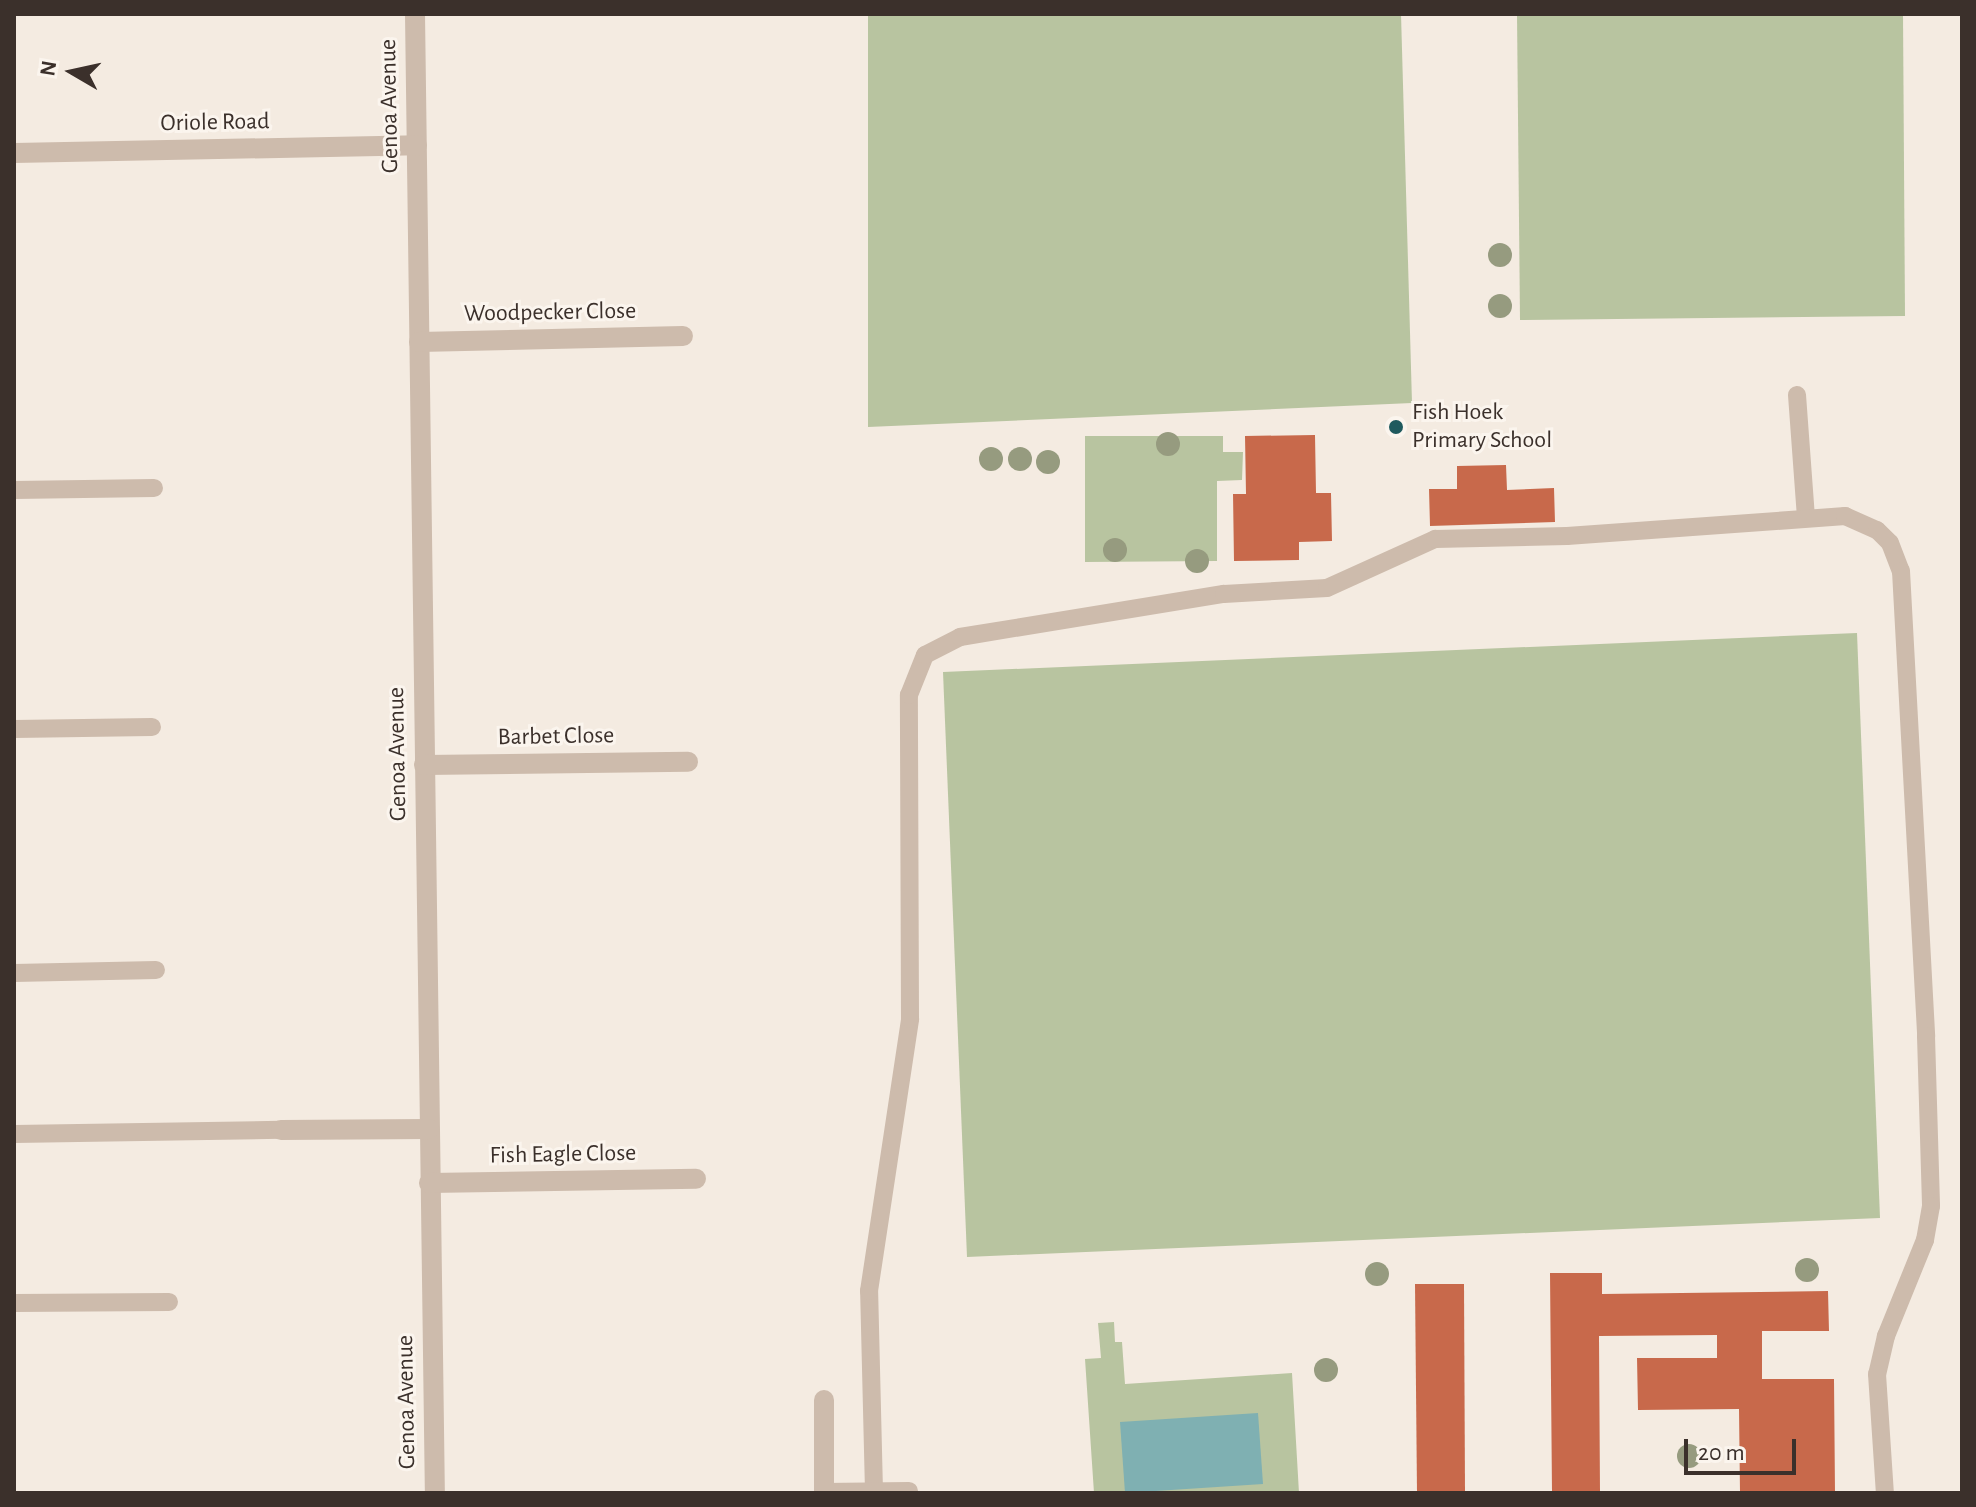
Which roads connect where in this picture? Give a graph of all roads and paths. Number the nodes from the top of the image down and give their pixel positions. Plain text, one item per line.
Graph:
1 (415, 14) edge
2 (417, 145) junction
3 (14, 153) edge
4 (683, 336) dead end
5 (419, 342) junction
6 (1797, 395) dead end
7 (154, 488) dead end
8 (14, 490) edge
9 (1806, 518) junction
10 (152, 727) dead end
11 (14, 729) edge
12 (688, 762) dead end
13 (424, 765) junction
14 (156, 970) dead end
15 (14, 973) edge
16 (429, 1129) junction
17 (281, 1130) joint
18 (14, 1134) edge
19 (696, 1179) dead end
20 (429, 1183) junction
21 (169, 1302) dead end
22 (14, 1303) edge
23 (824, 1400) dead end
24 (874, 1491) edge
25 (909, 1491) dead end
26 (435, 1493) edge
27 (824, 1493) edge
28 (1885, 1493) edge

1 - 2 street, Genoa Avenue
2 - 3 street, Oriole Road
2 - 5 street, Genoa Avenue
4 - 5 street, Woodpecker Close
5 - 13 street, Genoa Avenue
6 - 9 lane
7 - 8 lane
9 - 24 lane
9 - 28 lane
10 - 11 lane
12 - 13 street, Barbet Close
13 - 16 street, Genoa Avenue
14 - 15 lane
16 - 17 street
16 - 20 street, Genoa Avenue
17 - 18 lane
19 - 20 street, Fish Eagle Close
20 - 26 street, Genoa Avenue
21 - 22 lane
23 - 27 street
24 - 25 lane
24 - 27 lane

